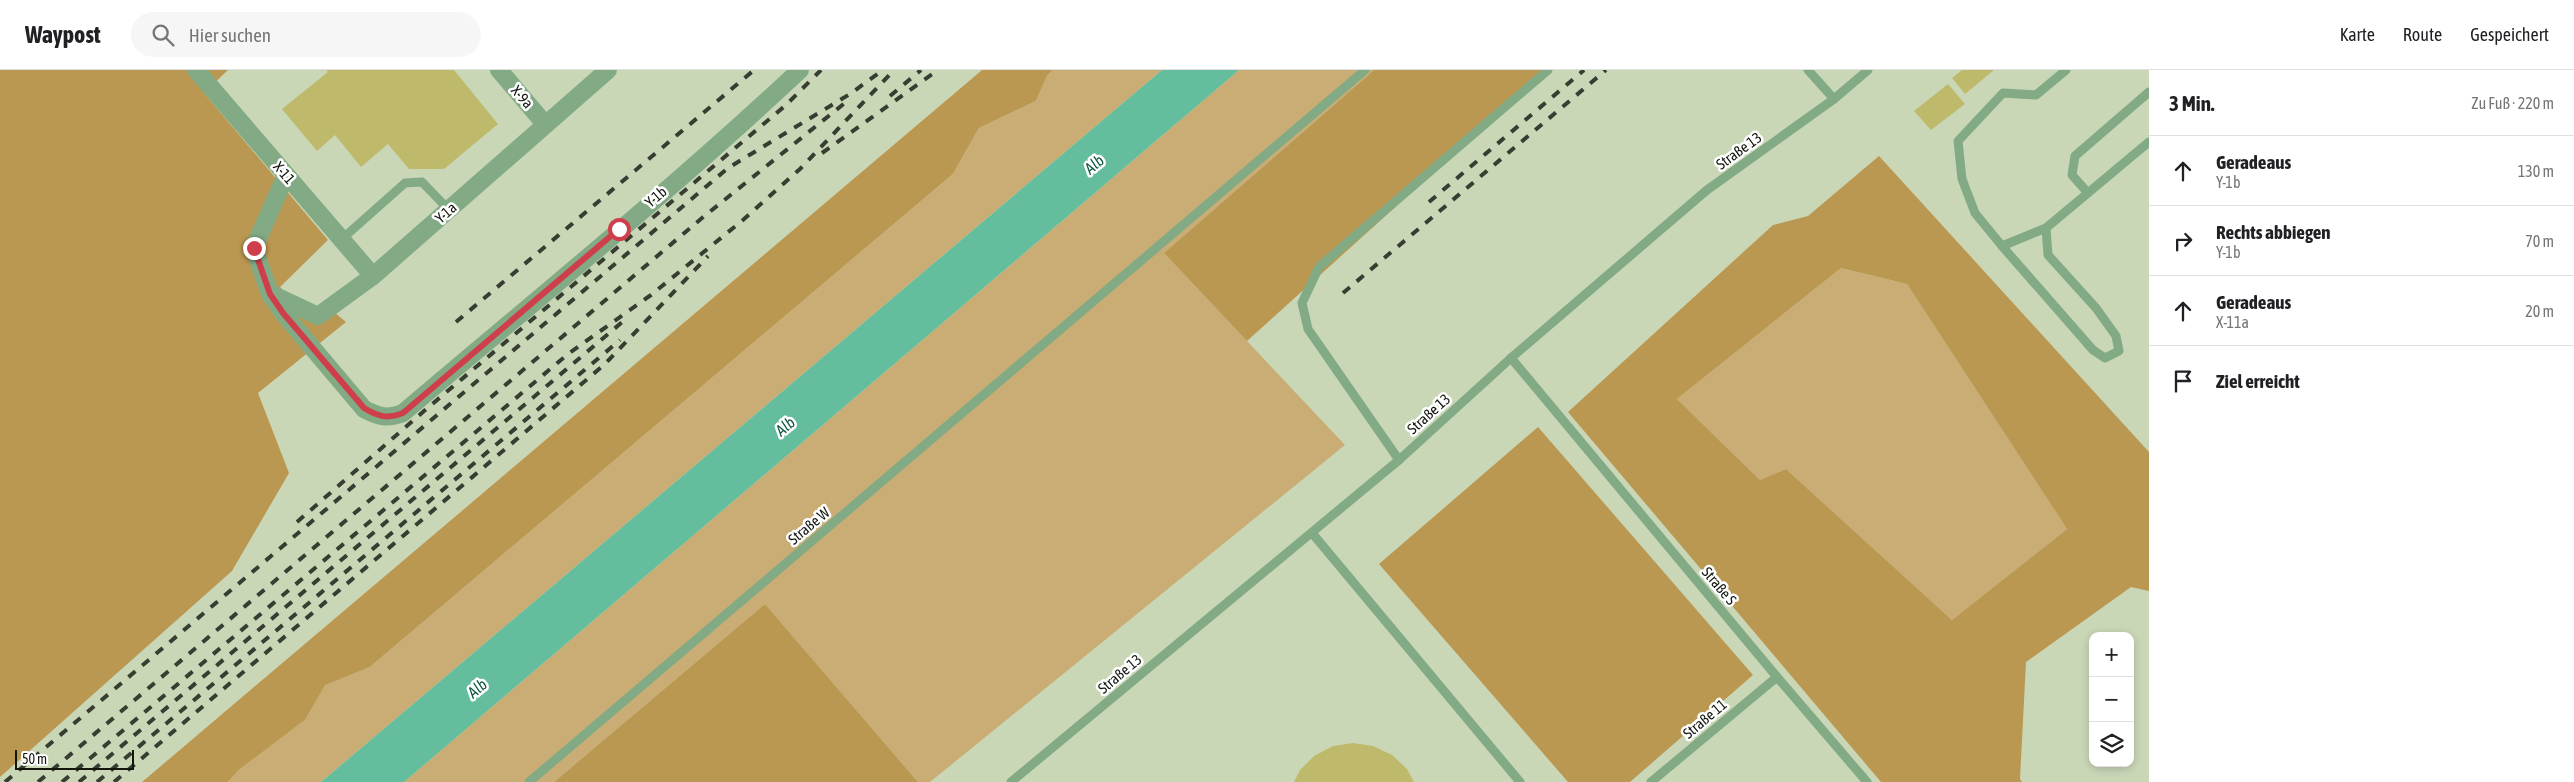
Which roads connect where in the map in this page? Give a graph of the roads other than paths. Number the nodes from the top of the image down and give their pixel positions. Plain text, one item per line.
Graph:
1 (196, 70) edge
2 (499, 70) edge
3 (608, 70) edge
4 (800, 70) edge
5 (1365, 70) edge
6 (1548, 70) edge
7 (1808, 70) edge
8 (1868, 70) edge
9 (2066, 70) edge
10 (2149, 92) edge
11 (1834, 99) junction
12 (545, 124) junction
13 (2149, 142) edge
14 (286, 174) junction
15 (2088, 193) junction
16 (449, 210) junction
17 (2046, 228) junction
18 (342, 239) junction
19 (2002, 246) junction
20 (373, 276) junction
21 (270, 294) junction
22 (1511, 358) junction
23 (1399, 460) junction
24 (1312, 533) junction
25 (1776, 678) junction
26 (529, 782) edge
27 (1011, 782) edge
28 (1520, 782) edge
29 (1651, 782) edge
30 (1866, 782) edge

1 - 14 street, X-11
2 - 12 street, X-9a
3 - 12 street, Y-1a
4 - 21 street, Y-1b
5 - 26 lane, Straße W
6 - 23 lane
7 - 11 lane
8 - 11 lane, Straße 13
9 - 19 lane
10 - 15 lane
11 - 22 lane, Straße 13
12 - 16 street, Y-1a
13 - 15 lane
14 - 18 street, X-11
14 - 21 street, Y-1b
15 - 17 lane
16 - 18 lane
16 - 20 street, Y-1a
17 - 19 lane
17 - 19 lane
18 - 20 street, X-11
20 - 21 street, Y-1a
22 - 23 lane, Straße 13
22 - 25 lane, Straße S
23 - 24 lane, Straße 13
24 - 27 lane, Straße 13
24 - 28 lane
25 - 29 lane, Straße 11
25 - 30 lane, Straße S

